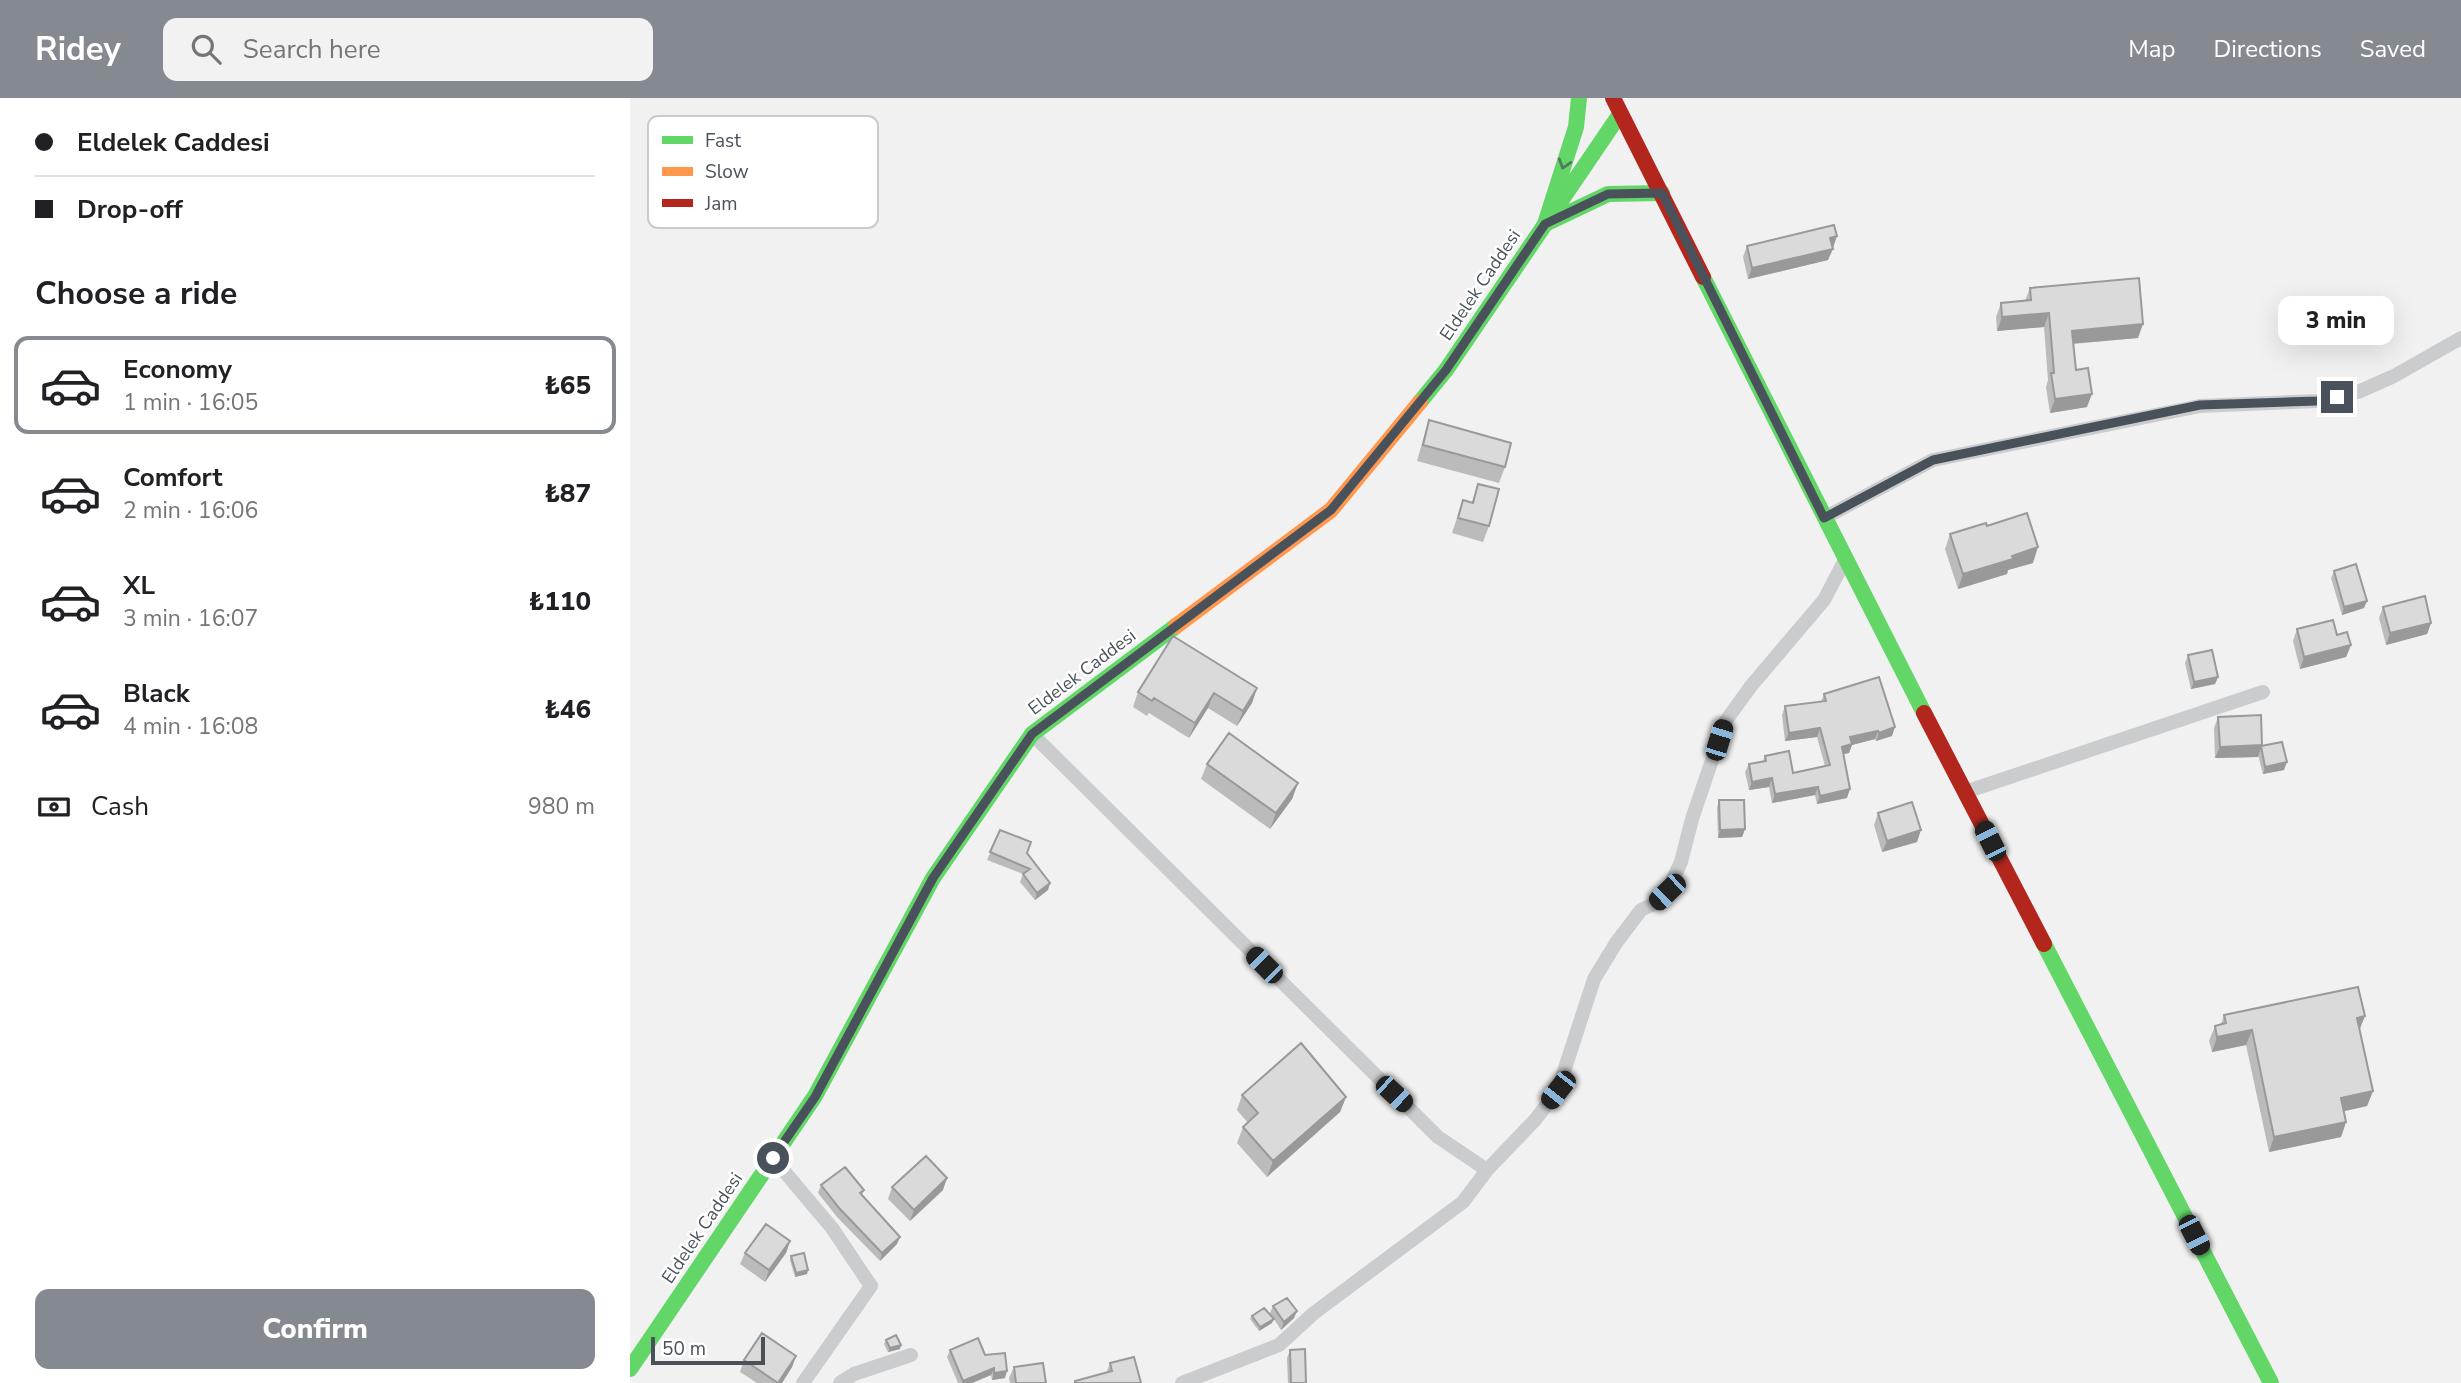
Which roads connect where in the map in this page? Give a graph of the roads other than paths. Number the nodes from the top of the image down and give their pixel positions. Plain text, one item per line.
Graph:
1 (1579, 98) edge
2 (1613, 98) edge
3 (1622, 106) edge
4 (1662, 193) junction
5 (1545, 224) junction
6 (2461, 338) edge
7 (1824, 518) junction
8 (1845, 560) junction
9 (2263, 692) dead end
10 (1032, 734) junction
11 (1965, 792) junction
12 (773, 1158) junction
13 (1487, 1170) junction
14 (911, 1355) dead end
15 (630, 1369) edge
16 (803, 1383) edge
17 (840, 1383) edge
18 (1182, 1383) edge
19 (2271, 1383) edge

1 -> 5 street
2 - 3 street
3 - 4 street
3 - 5 street, Eldelek Caddesi
4 - 5 street
4 - 7 street
5 - 10 street, Eldelek Caddesi
6 - 7 street
7 - 8 street
8 - 11 street
8 - 13 street
9 - 11 street
10 - 12 street, Eldelek Caddesi
10 - 13 street
11 - 19 street
12 - 15 street, Eldelek Caddesi
12 - 16 street
13 - 18 street
14 - 17 street

